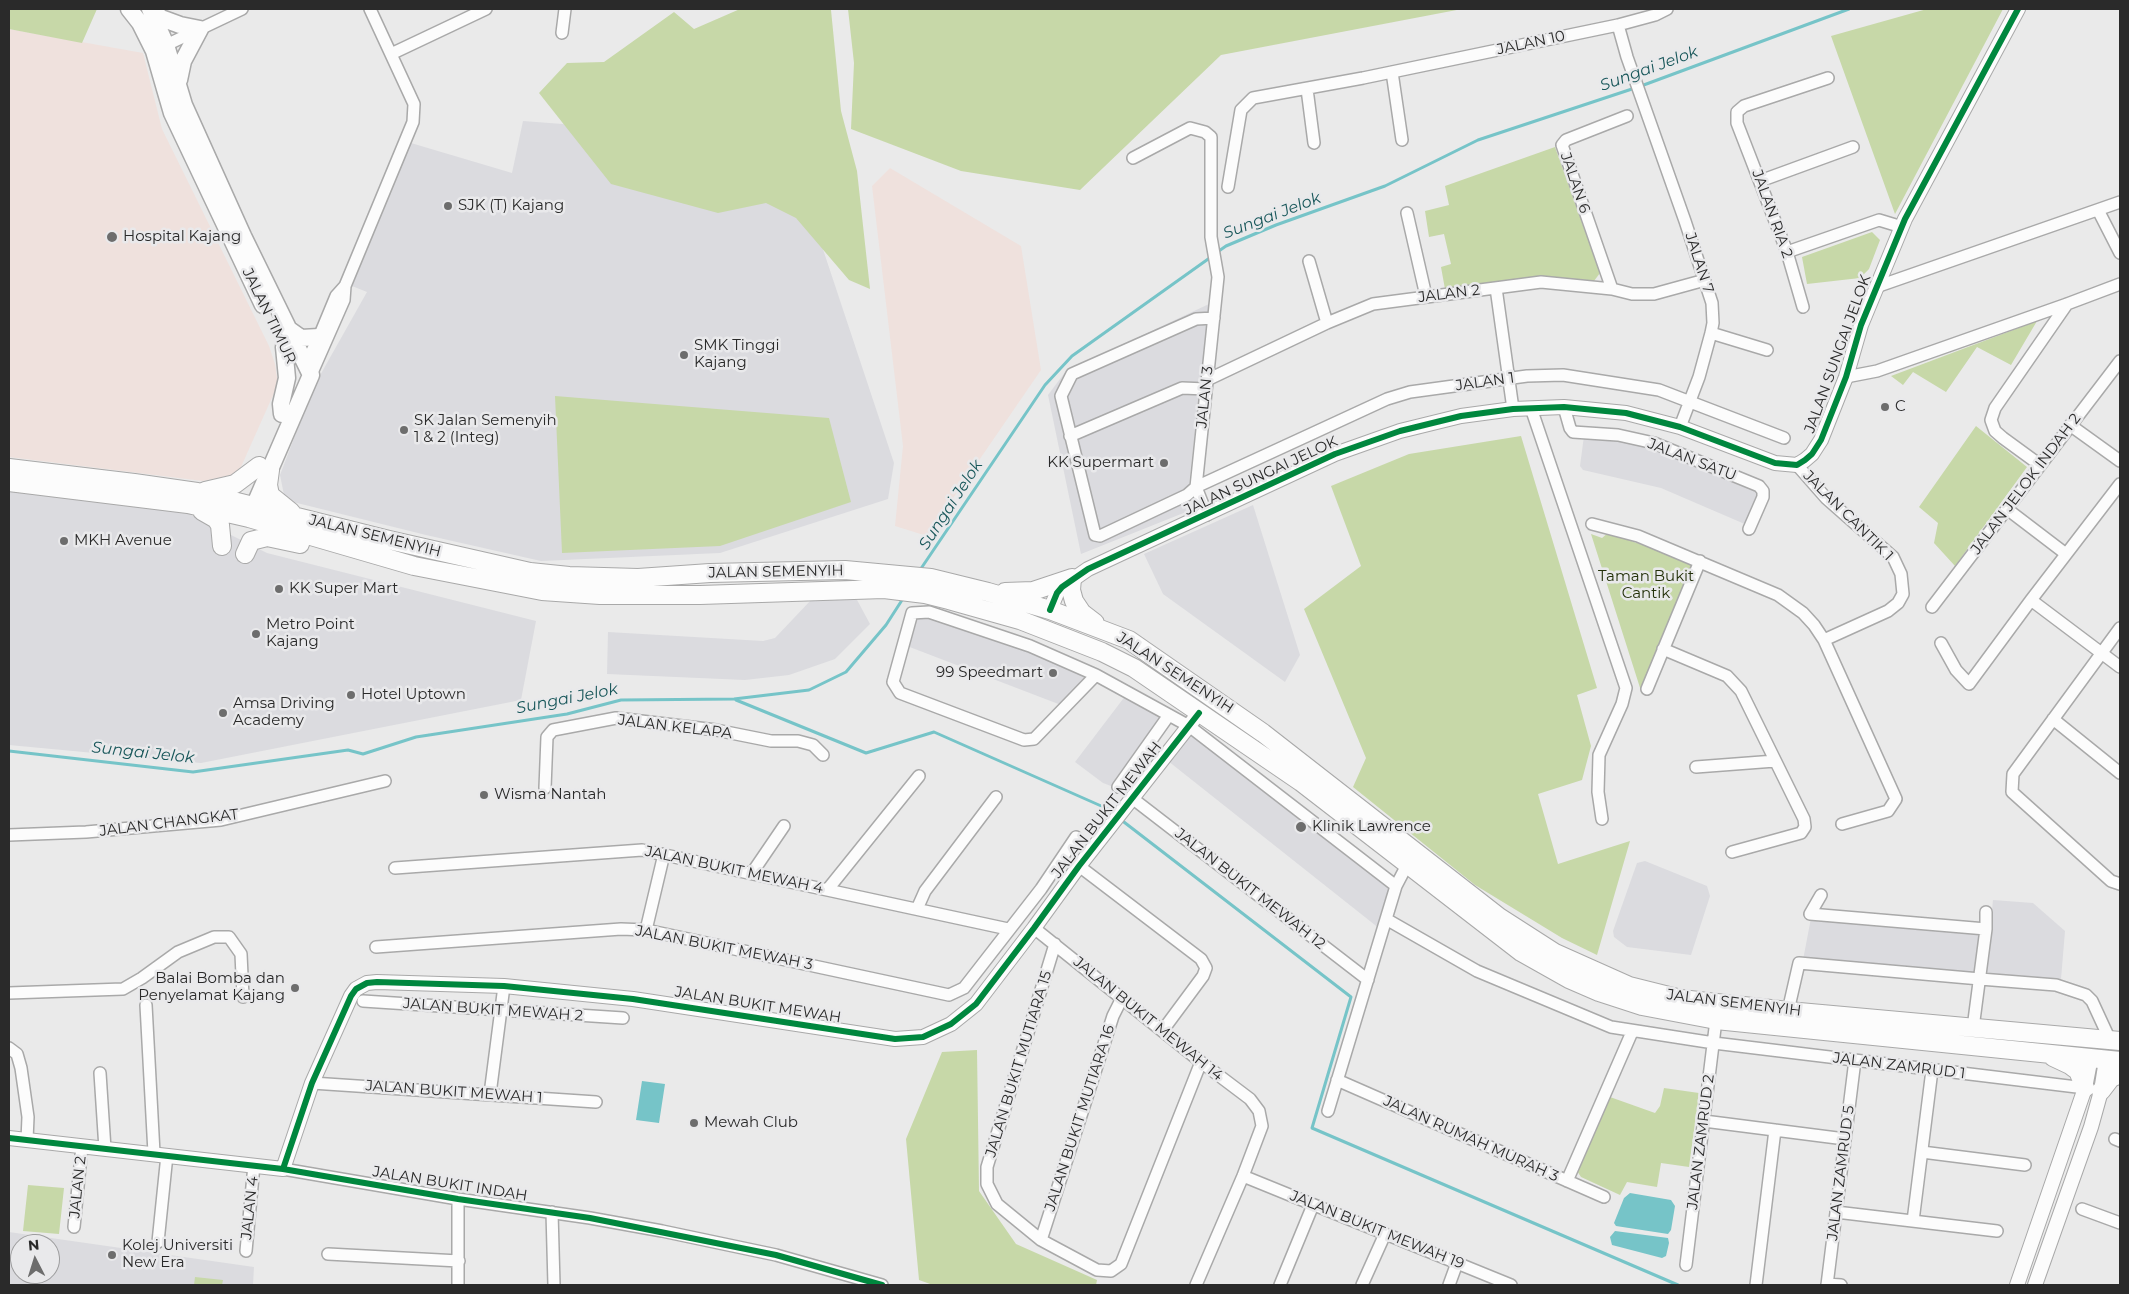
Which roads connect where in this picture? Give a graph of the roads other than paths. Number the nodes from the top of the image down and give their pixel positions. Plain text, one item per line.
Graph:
1 (129, 9) edge
2 (150, 9) edge
3 (370, 9) edge
4 (565, 9) edge
5 (1667, 9) edge
6 (2018, 9) edge
7 (237, 10) edge
8 (479, 10) edge
9 (1618, 25) junction
10 (200, 29) junction
11 (562, 33) dead end
12 (160, 48) junction
13 (391, 54) junction
14 (1392, 72) junction
15 (1828, 78) dead end
16 (178, 85) junction
17 (1307, 89) junction
18 (1627, 116) dead end
19 (1402, 140) dead end
20 (1314, 143) dead end
21 (1853, 147) dead end
22 (1133, 158) dead end
23 (1760, 181) junction
24 (1228, 187) dead end
25 (2120, 202) edge
26 (2098, 210) junction
27 (1407, 213) dead end
28 (1902, 227) junction
29 (1787, 252) junction
30 (2120, 252) edge
31 (1309, 261) dead end
32 (1705, 280) junction
33 (2120, 284) edge
34 (344, 286) junction
35 (1876, 287) junction
36 (1496, 288) junction
37 (1612, 290) junction
38 (1426, 296) junction
39 (2067, 304) junction
40 (1803, 307) dead end
41 (1214, 318) junction
42 (1327, 323) junction
43 (287, 328) junction
44 (1711, 333) junction
45 (319, 337) junction
46 (284, 347) junction
47 (1767, 350) dead end
48 (2120, 360) edge
49 (305, 376) junction
50 (1846, 377) junction
51 (1509, 379) junction
52 (1207, 385) junction
53 (1691, 402) junction
54 (1564, 407) junction
55 (1530, 408) junction
56 (1514, 409) junction
57 (282, 414) junction
58 (2070, 426) junction
59 (1680, 427) junction
60 (1070, 436) junction
61 (1784, 438) dead end
62 (2120, 461) edge
63 (1797, 465) junction
64 (2040, 465) junction
65 (9, 468) edge
66 (264, 468) junction
67 (9, 482) edge
68 (2120, 484) edge
69 (1196, 487) junction
70 (193, 498) junction
71 (2007, 509) junction
72 (248, 511) junction
73 (1207, 514) junction
74 (296, 516) junction
75 (1592, 524) dead end
76 (1749, 529) dead end
77 (222, 546) dead end
78 (245, 554) dead end
79 (2066, 554) junction
80 (1700, 561) junction
81 (414, 566) junction
82 (803, 570) junction
83 (1072, 578) junction
84 (882, 584) junction
85 (928, 586) junction
86 (988, 592) junction
87 (700, 595) junction
88 (949, 600) junction
89 (2031, 600) junction
90 (1932, 608) dead end
91 (1050, 610) junction
92 (1101, 628) junction
93 (2120, 628) edge
94 (1824, 640) junction
95 (1941, 643) dead end
96 (1663, 649) junction
97 (1102, 652) junction
98 (2101, 653) junction
99 (2120, 667) edge
100 (1096, 675) junction
101 (1185, 678) junction
102 (1647, 689) dead end
103 (1169, 715) junction
104 (1194, 719) junction
105 (2053, 720) junction
106 (1264, 733) junction
107 (823, 755) dead end
108 (1775, 761) junction
109 (1696, 767) dead end
110 (2120, 774) edge
111 (919, 776) dead end
112 (385, 781) dead end
113 (1118, 787) dead end
114 (545, 788) dead end
115 (996, 797) dead end
116 (1129, 803) junction
117 (1602, 819) dead end
118 (1842, 824) dead end
119 (784, 826) dead end
120 (9, 835) edge
121 (1076, 837) dead end
122 (1732, 852) dead end
123 (664, 854) junction
124 (1407, 865) junction
125 (1079, 866) junction
126 (395, 868) dead end
127 (752, 873) junction
128 (2120, 884) edge
129 (1396, 886) junction
130 (828, 889) junction
131 (1040, 889) junction
132 (1822, 895) dead end
133 (1054, 899) junction
134 (918, 909) junction
135 (1986, 912) dead end
136 (1386, 919) junction
137 (1034, 928) junction
138 (1008, 929) junction
139 (1986, 929) junction
140 (646, 930) junction
141 (1055, 944) junction
142 (376, 947) dead end
143 (1980, 979) junction
144 (1368, 980) junction
145 (504, 986) junction
146 (9, 993) edge
147 (243, 997) dead end
148 (1122, 998) junction
149 (363, 1001) dead end
150 (146, 1005) dead end
151 (501, 1010) junction
152 (1788, 1011) junction
153 (623, 1018) dead end
154 (1716, 1020) junction
155 (1973, 1028) junction
156 (1163, 1030) junction
157 (1632, 1032) junction
158 (1714, 1043) junction
159 (9, 1048) edge
160 (2110, 1051) edge
161 (2039, 1053) junction
162 (1855, 1060) junction
163 (1201, 1062) junction
164 (1932, 1070) junction
165 (100, 1073) dead end
166 (2120, 1074) edge
167 (1337, 1080) junction
168 (312, 1083) junction
169 (2093, 1090) junction
170 (490, 1094) junction
171 (596, 1102) dead end
172 (1328, 1112) dead end
173 (1704, 1122) junction
174 (1775, 1130) junction
175 (9, 1138) edge
176 (1845, 1139) junction
177 (27, 1140) junction
178 (82, 1146) junction
179 (105, 1149) junction
180 (1922, 1152) junction
181 (160, 1154) junction
182 (2025, 1165) dead end
183 (254, 1166) junction
184 (283, 1169) junction
185 (1243, 1176) junction
186 (1566, 1181) junction
187 (1604, 1197) dead end
188 (458, 1199) junction
189 (1313, 1205) junction
190 (2082, 1209) dead end
191 (552, 1212) junction
192 (1836, 1212) junction
193 (1913, 1221) junction
194 (2120, 1223) edge
195 (74, 1227) dead end
196 (1998, 1232) dead end
197 (1385, 1234) junction
198 (1041, 1240) junction
199 (158, 1242) dead end
200 (246, 1251) dead end
201 (328, 1254) dead end
202 (459, 1261) junction
203 (1457, 1263) junction
204 (1686, 1265) dead end
205 (1827, 1284) edge
206 (458, 1285) edge
207 (554, 1285) edge
208 (882, 1285) edge
209 (1196, 1285) edge
210 (1280, 1285) edge
211 (1362, 1285) edge
212 (1448, 1285) edge
213 (1511, 1285) edge
214 (1756, 1285) edge
215 (1841, 1285) edge
216 (2017, 1285) edge
217 (2035, 1285) edge

1 - 12 main road, JALAN TIMUR
2 - 10 main road
2 - 12 main road, JALAN TIMUR
3 - 13 street
4 - 11 street
5 - 9 street, JALAN 10
6 - 28 street, JALAN SUNGAI JELOK
7 - 10 street
8 - 13 street
9 - 14 street, JALAN 10
9 - 32 street, JALAN 7
10 - 12 street
10 - 16 main road
12 - 16 main road, JALAN TIMUR
12 - 46 main road, JALAN TIMUR
13 - 34 street
14 - 17 street, JALAN 10
14 - 19 street
15 - 23 street, JALAN RIA 2
16 - 43 main road, JALAN TIMUR
17 - 20 street
17 - 24 street, JALAN 10
18 - 37 street, JALAN 6
21 - 23 street
22 - 41 street, JALAN 3
23 - 29 street, JALAN RIA 2
25 - 26 street
26 - 30 street
26 - 35 street
27 - 38 street
28 - 29 street
28 - 35 street, JALAN SUNGAI JELOK
29 - 40 street, JALAN RIA 2
31 - 42 street
32 - 37 street, JALAN 2
32 - 44 street, JALAN 7
33 - 39 street
34 - 45 street
34 - 49 street
35 - 50 street, JALAN SUNGAI JELOK
36 - 37 street, JALAN 2
36 - 38 street, JALAN 2
36 - 51 street
38 - 42 street, JALAN 2
39 - 50 street
39 - 64 street
41 - 52 street, JALAN 3
41 - 60 street
42 - 52 street, JALAN 2
43 - 45 main road
43 - 49 main road, JALAN TIMUR
44 - 47 street
44 - 53 street, JALAN 7
45 - 49 street
46 - 49 main road, JALAN TIMUR
46 - 57 main road
48 - 58 street, JALAN JELOK INDAH 2
49 - 57 main road, JALAN TIMUR
49 - 66 main road, JALAN TIMUR
50 - 63 street, JALAN SUNGAI JELOK
51 - 53 street, JALAN 1
51 - 56 street
51 - 69 street, JALAN 1
52 - 60 street
52 - 69 street, JALAN 3
53 - 59 street, JALAN 7
53 - 61 street, JALAN 1
54 - 55 street, JALAN SUNGAI JELOK
54 - 59 street, JALAN SUNGAI JELOK
54 - 76 street, JALAN SATU
55 - 56 street, JALAN SUNGAI JELOK
55 - 117 street
56 - 73 street, JALAN SUNGAI JELOK
57 - 66 main road, JALAN TIMUR
58 - 62 street
58 - 64 street, JALAN JELOK INDAH 2
59 - 63 street, JALAN SUNGAI JELOK
60 - 69 street, JALAN 1
63 - 94 street, JALAN CANTIK 1
64 - 71 street, JALAN JELOK INDAH 2
65 - 70 main road, JALAN SEMENYIH
66 - 70 main road
66 - 72 main road, JALAN TIMUR
66 - 74 main road
67 - 70 main road, JALAN SEMENYIH
68 - 79 street
69 - 73 street, JALAN 3
70 - 72 main road, JALAN SEMENYIH
70 - 77 main road
71 - 79 street
71 - 90 street, JALAN JELOK INDAH 2
72 - 74 main road, JALAN SEMENYIH
72 - 81 main road, JALAN SEMENYIH
73 - 83 street, JALAN SUNGAI JELOK
74 - 82 main road, JALAN SEMENYIH
75 - 80 street
78 - 81 main road
79 - 89 street
80 - 94 street
80 - 96 street
81 - 87 main road, JALAN SEMENYIH
82 - 84 main road, JALAN SEMENYIH
82 - 87 main road
83 - 86 main road
83 - 91 street, JALAN SUNGAI JELOK
83 - 92 main road
84 - 85 main road, JALAN SEMENYIH
84 - 87 main road, JALAN SEMENYIH
85 - 86 main road, JALAN SEMENYIH
85 - 88 main road, JALAN SEMENYIH
86 - 91 main road, JALAN SEMENYIH
88 - 91 main road
88 - 97 main road, JALAN SEMENYIH
89 - 95 street
89 - 98 street
91 - 92 main road, JALAN SEMENYIH
91 - 97 main road
92 - 101 main road, JALAN SEMENYIH
93 - 98 street
94 - 118 street
96 - 102 street
96 - 108 street
97 - 104 main road, JALAN SEMENYIH
98 - 99 street
98 - 105 street
100 - 100 street
100 - 103 street
101 - 104 main road
101 - 106 main road, JALAN SEMENYIH
103 - 104 street
103 - 113 street
104 - 106 main road
104 - 116 street, JALAN BUKIT MEWAH
104 - 124 main road, JALAN SEMENYIH
104 - 129 street
105 - 110 street
105 - 128 street
106 - 152 main road, JALAN SEMENYIH
107 - 114 street, JALAN KELAPA
108 - 109 street
108 - 122 street
111 - 130 street
112 - 120 street, JALAN CHANGKAT
115 - 134 street
116 - 125 street, JALAN BUKIT MEWAH
116 - 144 street, JALAN BUKIT MEWAH 12
119 - 127 street
121 - 131 street
123 - 126 street, JALAN BUKIT MEWAH 4
123 - 127 street, JALAN BUKIT MEWAH 4
123 - 140 street
124 - 129 street
124 - 154 main road, JALAN SEMENYIH
125 - 133 street, JALAN BUKIT MEWAH
125 - 156 street
127 - 130 street, JALAN BUKIT MEWAH 4
129 - 136 street
130 - 134 street, JALAN BUKIT MEWAH 4
131 - 133 street
131 - 138 street
132 - 139 street
133 - 137 street, JALAN BUKIT MEWAH
134 - 138 street, JALAN BUKIT MEWAH 4
135 - 139 street
136 - 144 street
136 - 157 street, JALAN ZAMRUD 1
137 - 141 street, JALAN BUKIT MEWAH 14
137 - 145 street, JALAN BUKIT MEWAH
138 - 140 street, JALAN BUKIT MEWAH 3
139 - 143 street
140 - 142 street, JALAN BUKIT MEWAH 3
141 - 148 street, JALAN BUKIT MEWAH 14
141 - 198 street, JALAN BUKIT MUTIARA 15
143 - 152 street
143 - 155 street
143 - 160 street
144 - 167 street
145 - 151 street
145 - 168 street, JALAN BUKIT MEWAH
146 - 147 street
148 - 156 street, JALAN BUKIT MEWAH 14
148 - 198 street, JALAN BUKIT MUTIARA 16
149 - 151 street, JALAN BUKIT MEWAH 2
150 - 181 street
151 - 153 street, JALAN BUKIT MEWAH 2
151 - 170 street
152 - 155 main road, JALAN SEMENYIH
154 - 158 street, JALAN ZAMRUD 2
154 - 161 main road, JALAN SEMENYIH
155 - 160 main road, JALAN SEMENYIH
156 - 163 street, JALAN BUKIT MEWAH 14
157 - 158 street, JALAN ZAMRUD 1
157 - 186 street
158 - 162 street, JALAN ZAMRUD 1
158 - 173 street, JALAN ZAMRUD 2
159 - 177 street
160 - 161 main road, JALAN SEMENYIH
160 - 169 street
161 - 169 main road
162 - 164 street, JALAN ZAMRUD 1
162 - 176 street, JALAN ZAMRUD 5
163 - 185 street, JALAN BUKIT MEWAH 14
163 - 198 street
164 - 169 street, JALAN ZAMRUD 1
164 - 180 street
165 - 179 street
166 - 169 main road
167 - 172 street
167 - 186 street, JALAN RUMAH MURAH 3
168 - 170 street, JALAN BUKIT MEWAH 1
168 - 184 street, JALAN BUKIT MEWAH
169 - 216 street
169 - 217 street
170 - 171 street, JALAN BUKIT MEWAH 1
173 - 174 street
173 - 204 street, JALAN ZAMRUD 2
174 - 176 street
174 - 214 street
175 - 177 street, JALAN BUKIT INDAH
176 - 192 street, JALAN ZAMRUD 5
177 - 178 street, JALAN BUKIT INDAH
178 - 179 street, JALAN BUKIT INDAH
178 - 195 street, JALAN 2
179 - 181 street, JALAN BUKIT INDAH
180 - 182 street
180 - 193 street
181 - 183 street, JALAN BUKIT INDAH
181 - 199 street
183 - 184 street, JALAN BUKIT INDAH
183 - 200 street, JALAN 4
184 - 188 street, JALAN BUKIT INDAH
185 - 189 street, JALAN BUKIT MEWAH 19
185 - 209 street
186 - 187 street, JALAN RUMAH MURAH 3
188 - 191 street, JALAN BUKIT INDAH
188 - 202 street
189 - 197 street, JALAN BUKIT MEWAH 19
189 - 210 street
190 - 194 street
191 - 207 street
191 - 208 street, JALAN BUKIT INDAH
192 - 193 street
192 - 205 street, JALAN ZAMRUD 5
193 - 196 street
197 - 203 street, JALAN BUKIT MEWAH 19
197 - 211 street
201 - 202 street
202 - 206 street
203 - 212 street
203 - 213 street, JALAN BUKIT MEWAH 19
205 - 215 street

